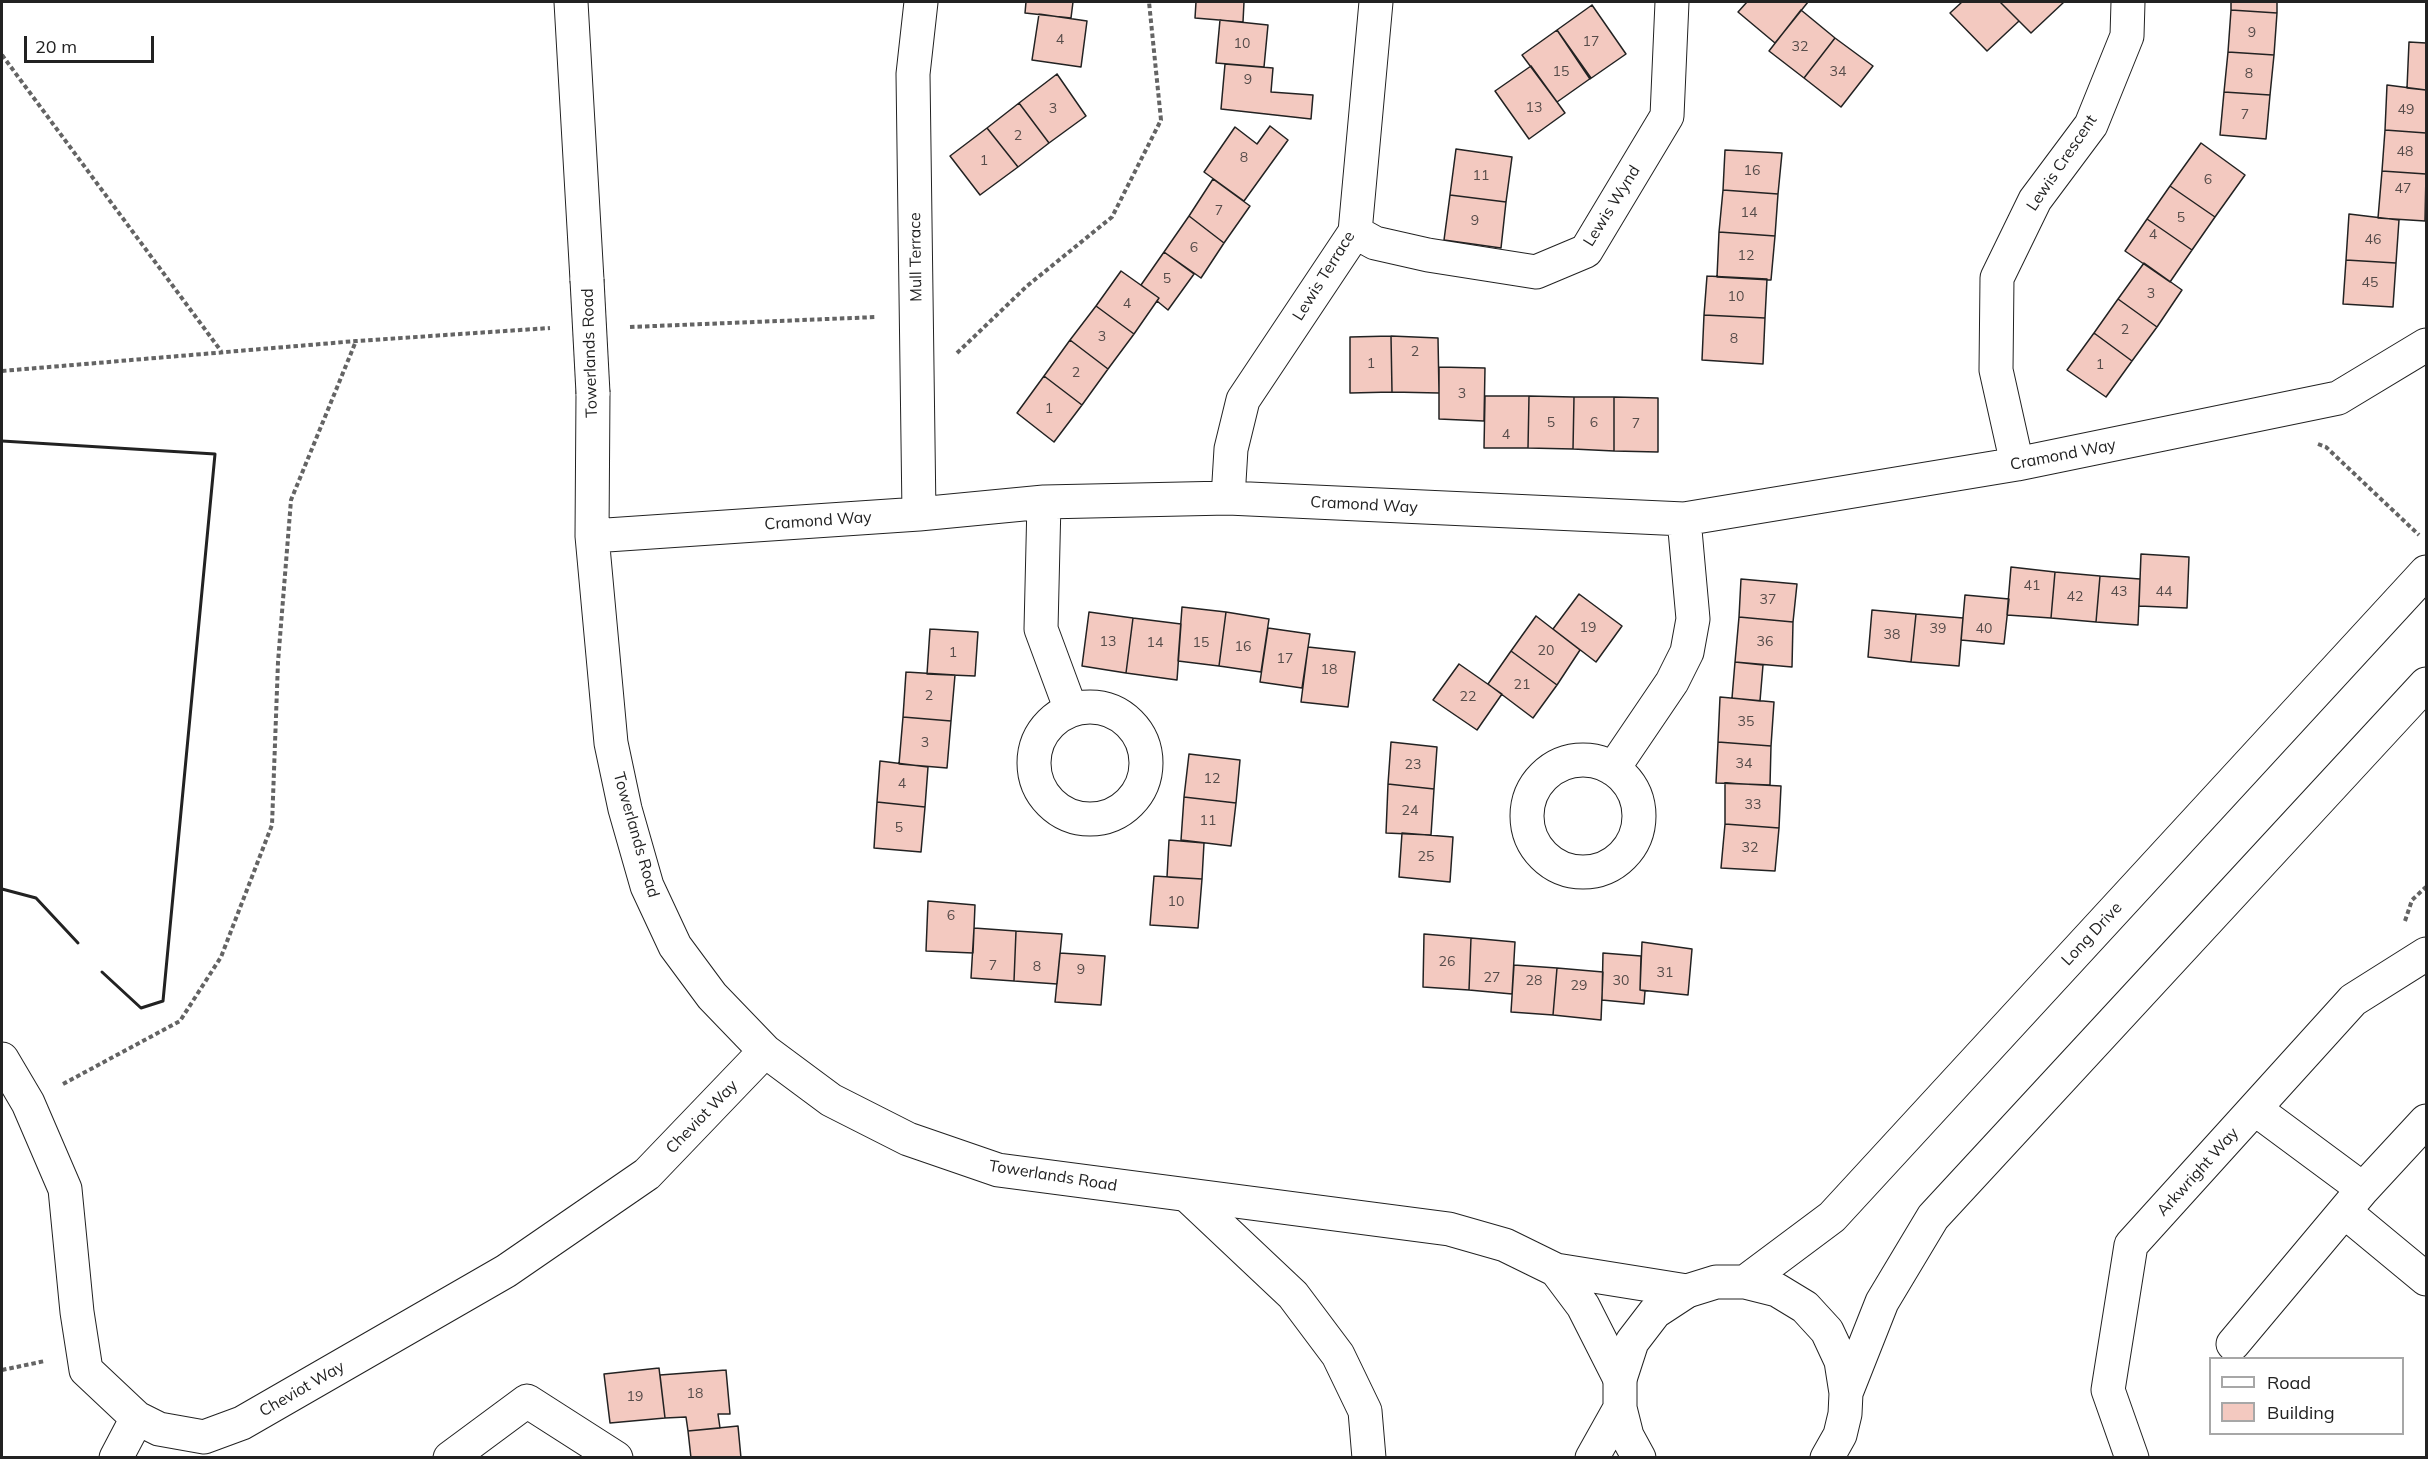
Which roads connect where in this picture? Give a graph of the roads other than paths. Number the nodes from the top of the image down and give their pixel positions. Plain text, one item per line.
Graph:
1 (572, 2) edge
2 (921, 2) edge
3 (1376, 2) edge
4 (1672, 2) edge
5 (2128, 2) edge
6 (1355, 232) junction
7 (2427, 345) edge
8 (2017, 464) junction
9 (1228, 498) junction
10 (1044, 502) junction
11 (919, 514) junction
12 (1684, 519) junction
13 (592, 536) junction
14 (2427, 572) edge
15 (2427, 684) edge
16 (1071, 710) dead end
17 (1613, 769) dead end
18 (2427, 954) edge
19 (765, 1051) junction
20 (2, 1059) edge
21 (2255, 1108) junction
22 (2427, 1121) edge
23 (1188, 1196) junction
24 (2354, 1200) junction
25 (1556, 1270) junction
26 (2427, 1280) edge
27 (1745, 1282) junction
28 (1687, 1291) junction
29 (2233, 1344) dead end
30 (1846, 1393) junction
31 (1620, 1394) junction
32 (137, 1418) junction
33 (1836, 1450) edge
34 (116, 1458) edge
35 (450, 1458) edge
36 (616, 1458) edge
37 (1369, 1458) edge
38 (1592, 1458) edge
39 (1639, 1458) edge
40 (2132, 1458) edge

1 - 13 street, Towerlands Road, bridge
2 - 11 street, Mull Terrace
3 - 6 street, Lewis Terrace
4 - 6 street, Lewis Wynd
5 - 8 street, Lewis Crescent
6 - 9 street, Lewis Terrace
7 - 8 street, Cramond Way
8 - 12 street, Cramond Way
9 - 10 street, Cramond Way
9 - 12 street, Cramond Way
10 - 11 street, Cramond Way
10 - 16 street
11 - 13 street, Cramond Way
12 - 17 street
13 - 19 street, Towerlands Road
14 - 27 street, Long Drive
15 - 30 street
18 - 21 street, Arkwright Way
19 - 23 street, Towerlands Road
19 - 32 street, Cheviot Way
20 - 32 street, Cheviot Way
21 - 24 street
21 - 40 street, Arkwright Way
22 - 24 street
23 - 25 street, Towerlands Road
23 - 37 street
24 - 26 street
24 - 29 street
25 - 28 street, Towerlands Road
25 - 31 street, Towerlands Road
27 - 28 street
27 - 30 street
28 - 31 street
30 - 33 street
31 - 38 street
31 - 39 street, Towerlands Road
32 - 34 street
35 - 36 street

